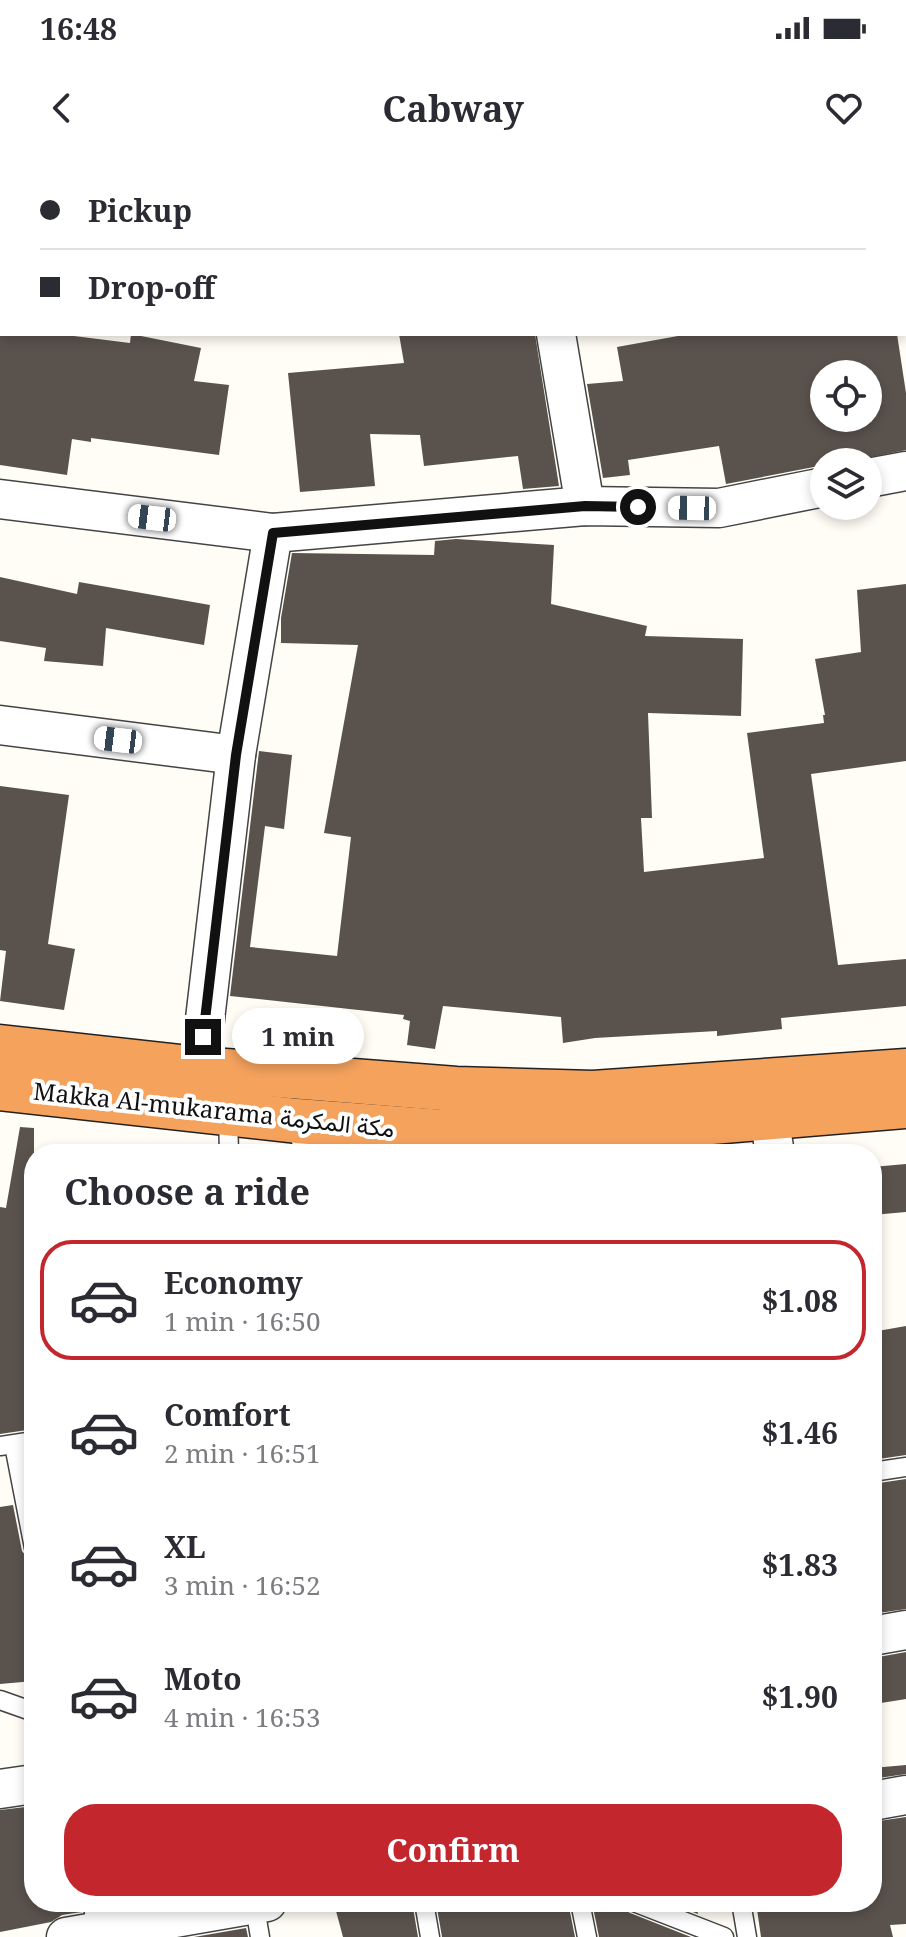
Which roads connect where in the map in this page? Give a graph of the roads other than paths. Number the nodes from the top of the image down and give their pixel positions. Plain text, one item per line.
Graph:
1 (556, 336) edge
2 (906, 471) edge
3 (882, 475) edge
4 (810, 490) edge
5 (0, 499) edge
6 (585, 506) junction
7 (273, 533) junction
8 (0, 725) edge
9 (236, 755) junction
10 (0, 1047) edge
11 (906, 1071) edge
12 (0, 1088) edge
13 (906, 1106) edge
14 (213, 1111) edge
15 (772, 1135) edge
16 (300, 1137) edge
17 (617, 1142) edge
18 (445, 1143) edge
19 (7, 1445) edge
20 (906, 1467) edge
21 (882, 1471) edge
22 (24, 1510) edge
23 (906, 1630) edge
24 (882, 1634) edge
25 (0, 1700) edge
26 (24, 1708) edge
27 (24, 1785) edge
28 (0, 1789) edge
29 (906, 1795) edge
30 (882, 1799) edge
31 (248, 1912) edge
32 (426, 1912) edge
33 (582, 1912) edge
34 (660, 1912) edge
35 (743, 1912) edge
36 (88, 1927) edge
37 (430, 1937) edge
38 (587, 1937) edge
39 (724, 1937) edge
40 (747, 1937) edge

1 - 6 street
2 - 3 street
4 - 6 street
5 - 7 street
6 - 7 street
7 - 9 street
8 - 9 street
9 - 14 street
10 - 14 highway, Makka Al-mukarama مكة المكرمة
11 - 14 highway, Makka Al-mukarama مكة المكرمة
12 - 14 highway, Makka Al-mukarama مكة المكرمة
13 - 15 highway, Makka Al-mukarama مكة المكرمة
14 - 16 highway, Makka Al-mukarama مكة المكرمة
15 - 17 highway, Makka Al-mukarama مكة المكرمة
16 - 18 highway, Makka Al-mukarama مكة المكرمة
17 - 18 highway, Makka Al-mukarama مكة المكرمة
19 - 22 lane
20 - 21 lane
23 - 24 street
25 - 26 lane
27 - 28 street
29 - 30 street
31 - 36 street
32 - 37 lane
33 - 38 lane
34 - 39 lane
35 - 40 lane

